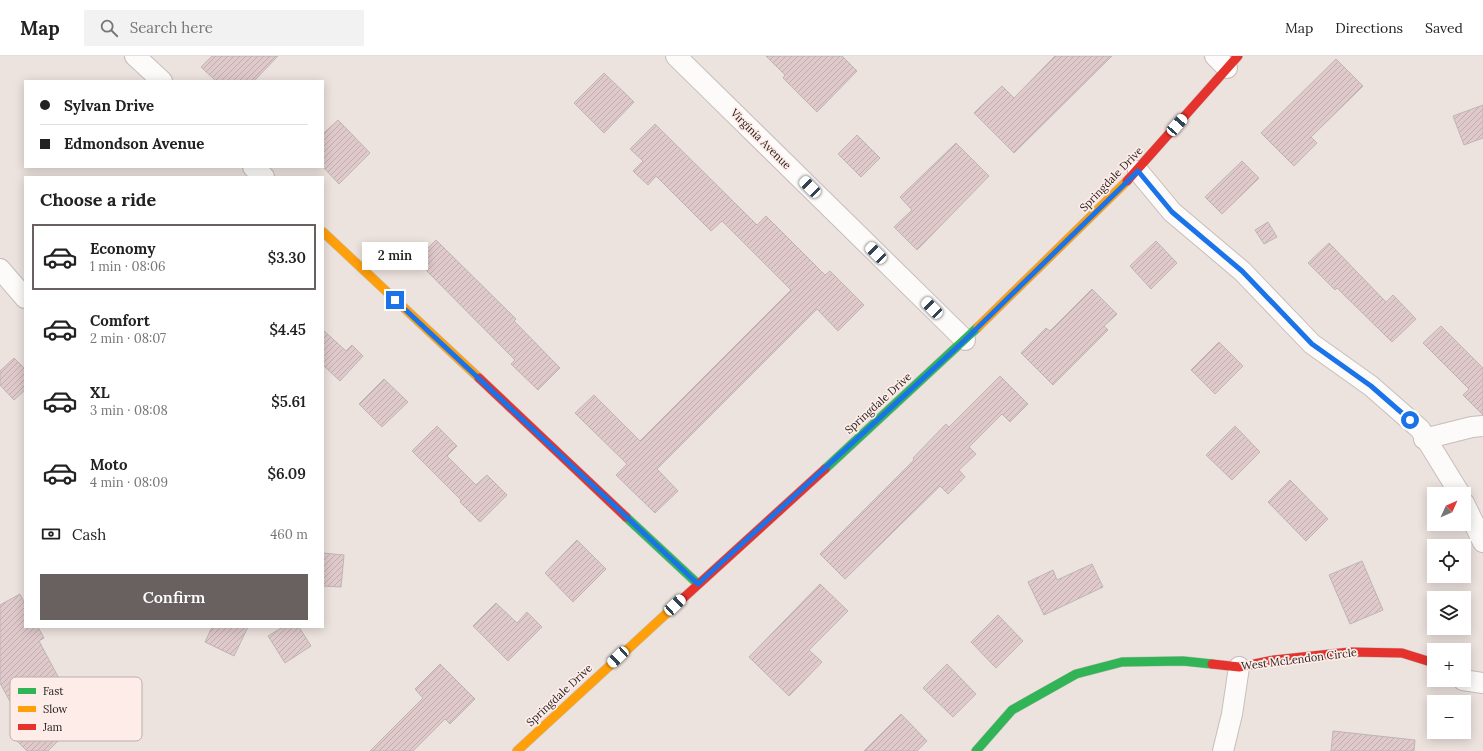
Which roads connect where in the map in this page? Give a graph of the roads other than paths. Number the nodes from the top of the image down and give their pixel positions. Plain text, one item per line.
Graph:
1 (135, 56) edge
2 (676, 56) edge
3 (1227, 60) edge
4 (161, 80) edge
5 (255, 168) edge
6 (1138, 171) junction
7 (263, 176) edge
8 (324, 233) edge
9 (0, 269) edge
10 (24, 297) edge
11 (965, 340) junction
12 (1483, 426) edge
13 (1424, 439) junction
14 (1455, 487) edge
15 (1471, 517) edge
16 (1483, 542) edge
17 (698, 584) junction
18 (1427, 661) edge
19 (1239, 667) junction
20 (1471, 681) edge
21 (1483, 683) edge
22 (517, 751) edge
23 (976, 751) edge
24 (1223, 751) edge

1 - 4 street
2 - 11 street, Virginia Avenue
3 - 6 street, Springdale Drive
5 - 7 street
6 - 11 street, Springdale Drive
6 - 13 street
8 - 17 street
9 - 10 street
11 - 17 street, Springdale Drive
12 - 13 street
13 - 14 street
15 - 16 street
17 - 22 street, Springdale Drive
18 - 19 street, West McLendon Circle
19 - 23 street, West McLendon Circle
19 - 24 street
20 - 21 street

